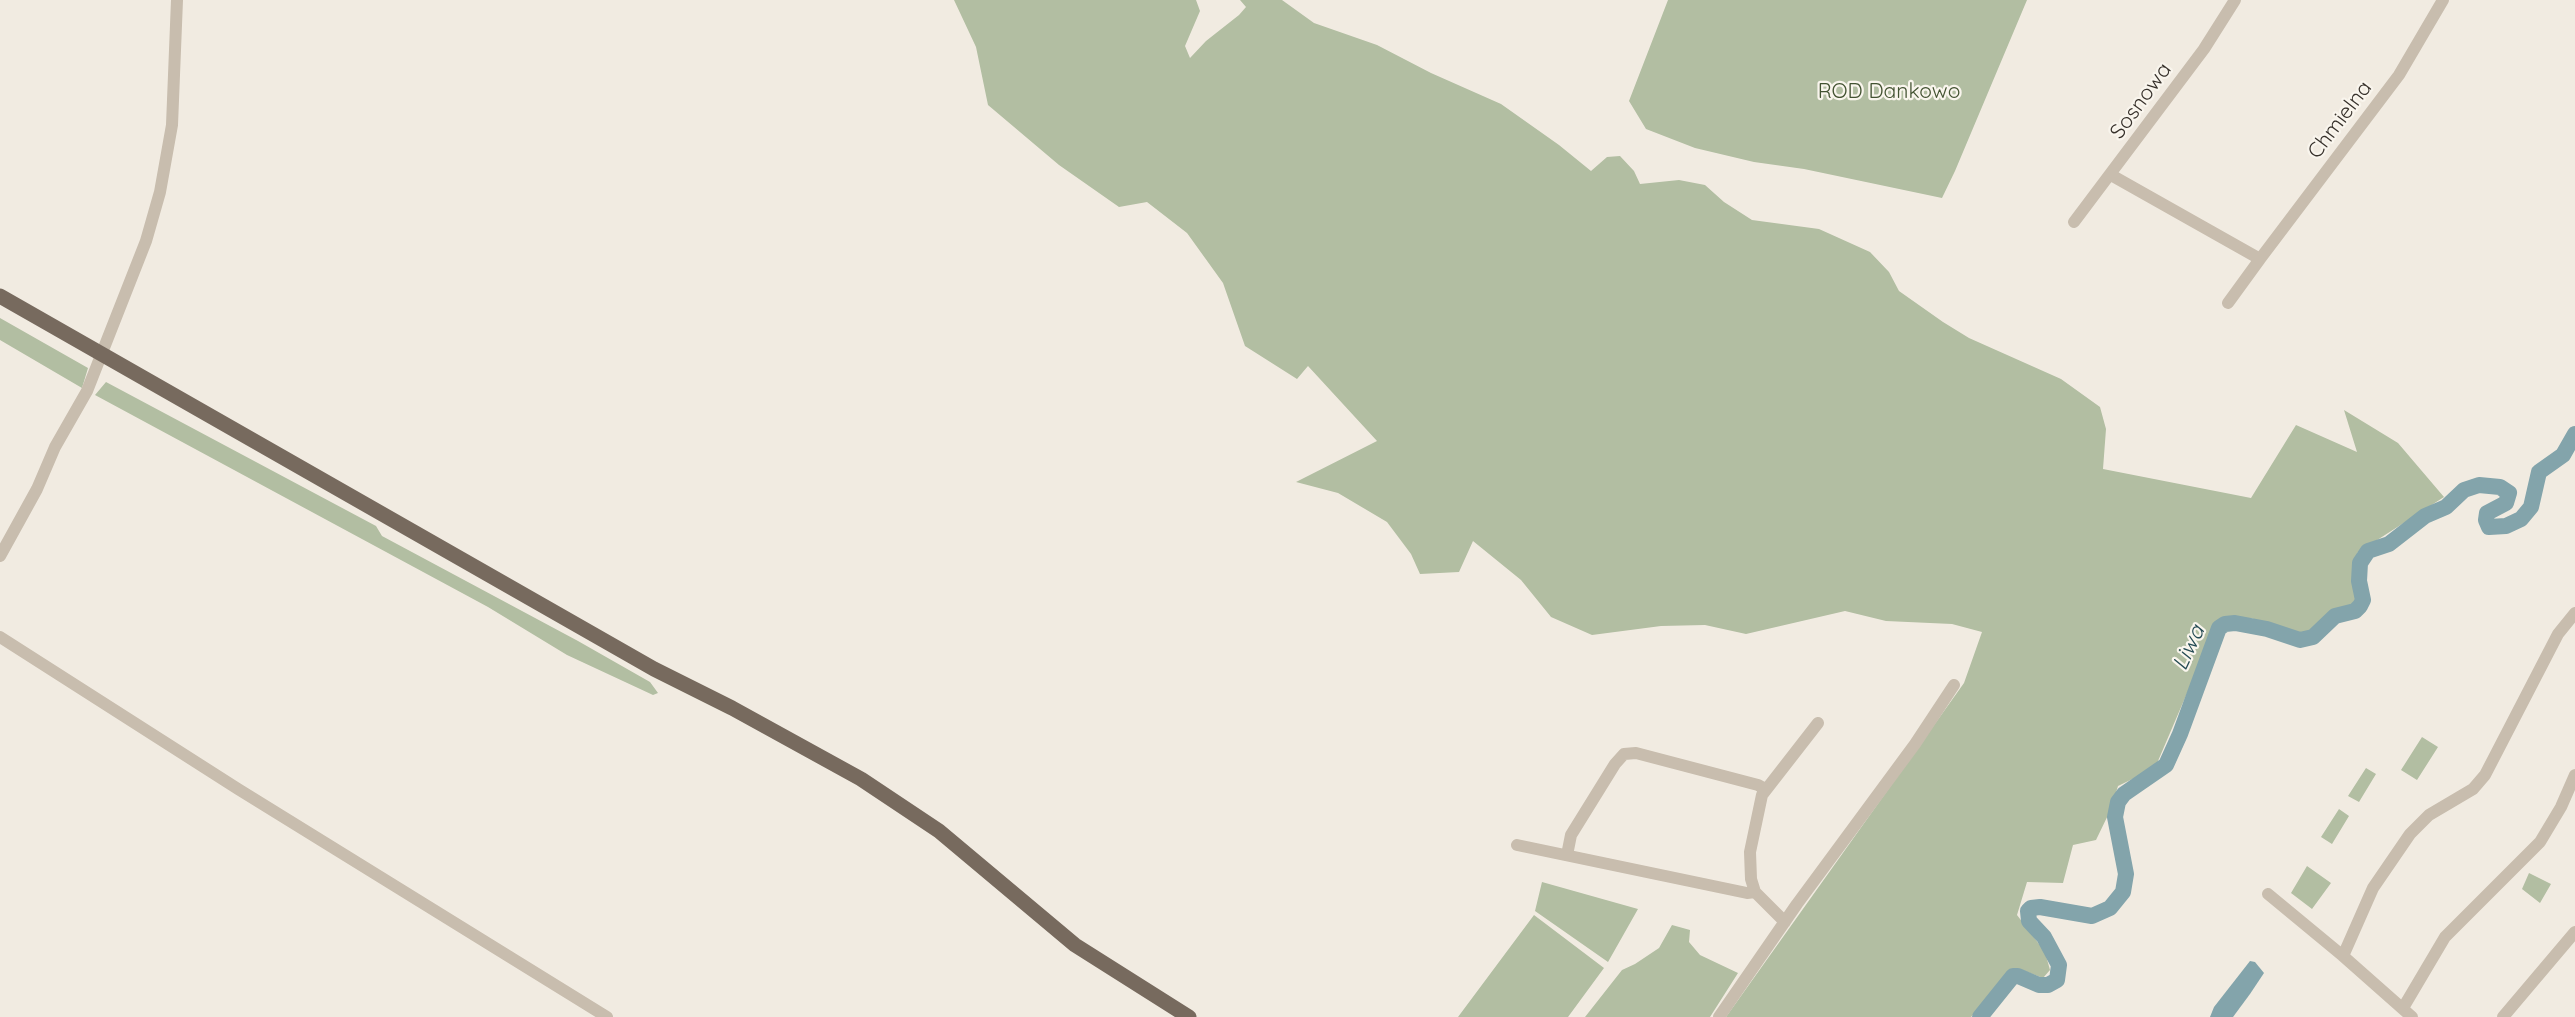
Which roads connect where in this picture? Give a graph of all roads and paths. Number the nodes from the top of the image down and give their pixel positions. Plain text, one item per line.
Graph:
1 (177, 0) edge
2 (2235, 0) edge
3 (2443, 0) edge
4 (2111, 175) junction
5 (2074, 222) dead end
6 (2260, 259) junction
7 (0, 296) edge
8 (2228, 303) dead end
9 (102, 353) junction
10 (0, 556) edge
11 (2575, 613) edge
12 (0, 637) edge
13 (1954, 685) dead end
14 (1818, 723) dead end
15 (2575, 775) edge
16 (1766, 789) junction
17 (1517, 845) dead end
18 (1566, 855) junction
19 (1755, 892) junction
20 (2268, 894) dead end
21 (1785, 921) junction
22 (2575, 932) edge
23 (2343, 956) junction
24 (2403, 1008) junction
25 (607, 1017) edge
26 (1189, 1017) edge
27 (1719, 1017) edge
28 (2412, 1017) edge
29 (2503, 1017) edge

1 - 9 street
2 - 4 street, Sosnowa
3 - 6 street, Chmielna
4 - 5 street, Sosnowa
4 - 6 street
6 - 8 street, Chmielna
7 - 9 main road
9 - 10 street
9 - 26 main road
11 - 23 street
12 - 25 street
13 - 21 street
14 - 16 street
15 - 24 street
16 - 18 street
16 - 19 street
17 - 18 street
18 - 19 street
19 - 21 street
20 - 23 street
21 - 27 street
22 - 29 street
23 - 24 street
24 - 28 street

